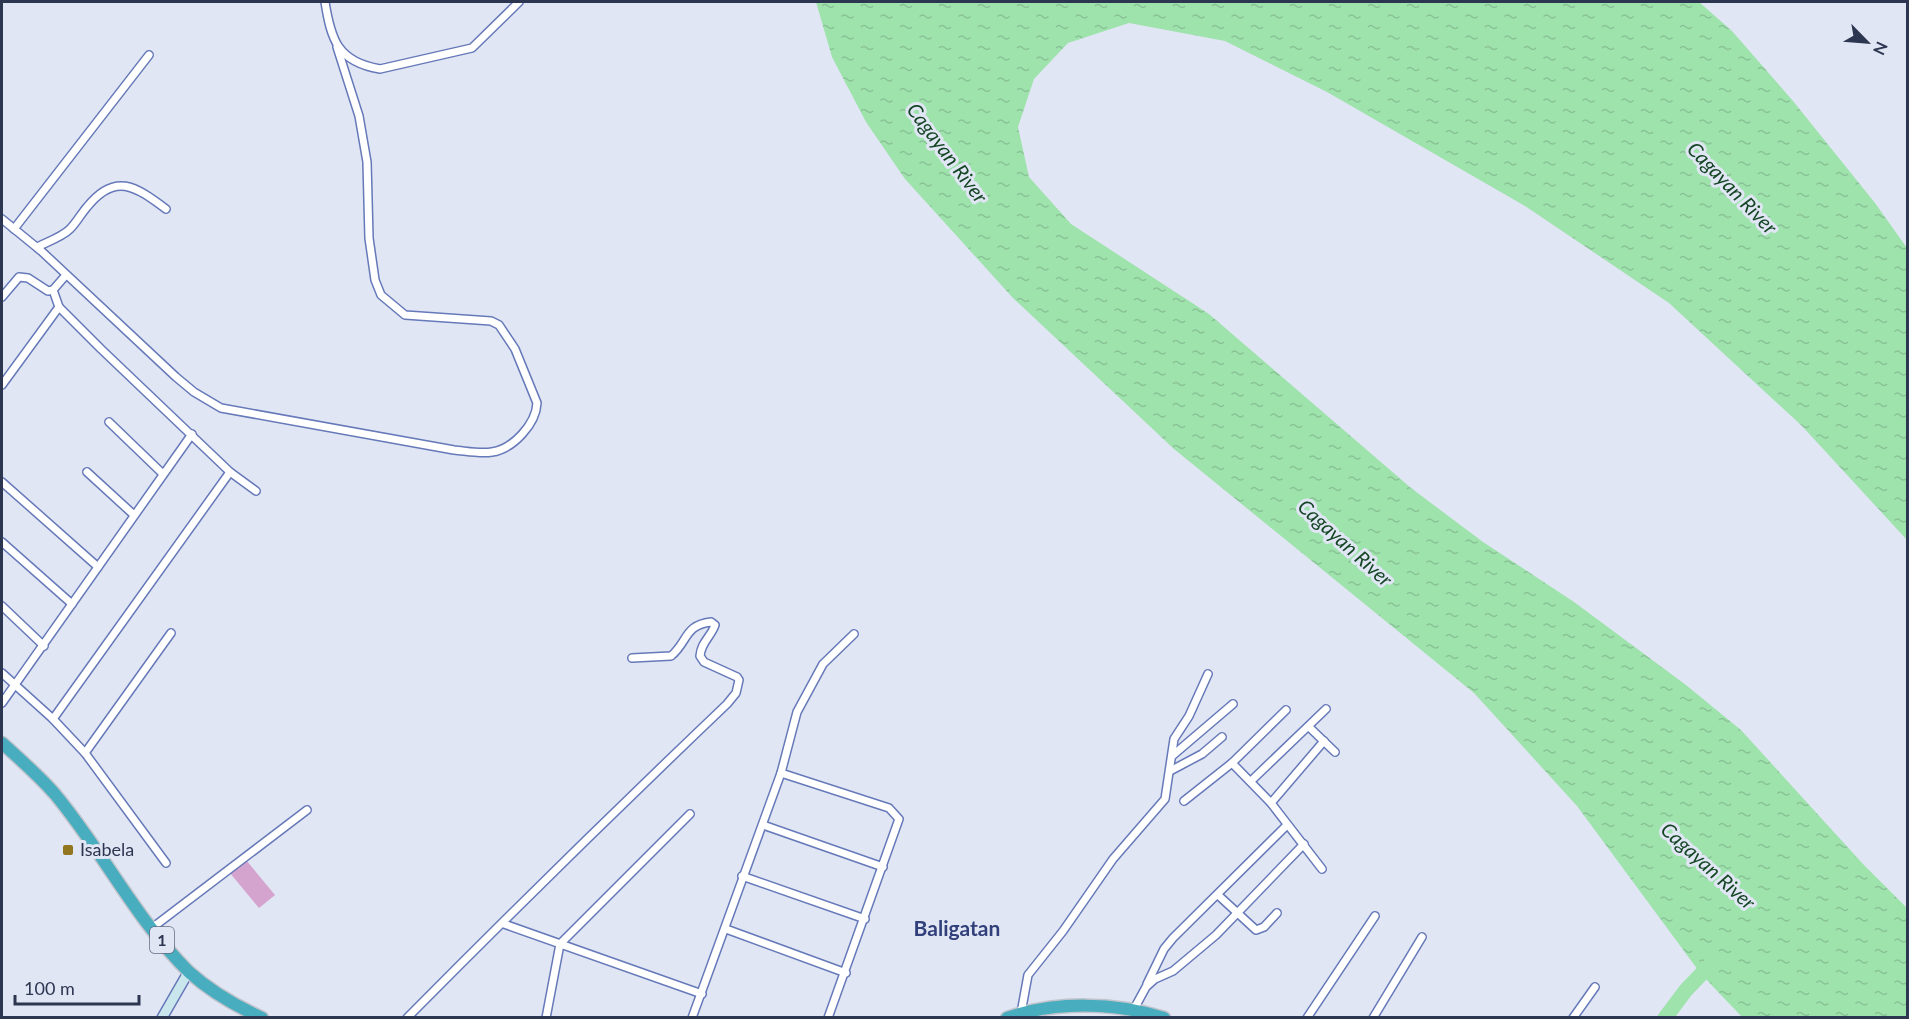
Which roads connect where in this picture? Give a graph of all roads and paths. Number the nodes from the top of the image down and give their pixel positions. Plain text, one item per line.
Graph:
1 (325, 2) edge
2 (519, 2) edge
3 (338, 47) junction
4 (149, 54) dead end
5 (166, 208) dead end
6 (2, 219) edge
7 (14, 229) junction
8 (37, 247) junction
9 (66, 275) junction
10 (53, 290) junction
11 (2, 297) edge
12 (59, 307) junction
13 (2, 385) edge
14 (109, 422) dead end
15 (192, 434) junction
16 (87, 472) dead end
17 (230, 472) junction
18 (163, 474) junction
19 (2, 482) edge
20 (256, 491) dead end
21 (134, 515) junction
22 (2, 542) edge
23 (98, 567) junction
24 (72, 604) junction
25 (2, 606) edge
26 (171, 633) dead end
27 (854, 634) dead end
28 (44, 646) junction
29 (632, 658) dead end
30 (2, 674) edge
31 (1208, 674) dead end
32 (15, 686) junction
33 (2, 703) edge
34 (1233, 704) dead end
35 (1326, 709) dead end
36 (1286, 710) dead end
37 (53, 719) junction
38 (1309, 727) junction
39 (1222, 737) dead end
40 (1324, 741) junction
41 (2, 743) edge
42 (1335, 752) dead end
43 (85, 753) junction
44 (1172, 756) junction
45 (1232, 763) junction
46 (1170, 771) junction
47 (781, 773) junction
48 (1251, 781) junction
49 (1185, 801) dead end
50 (1270, 804) junction
51 (307, 810) dead end
52 (690, 814) dead end
53 (763, 825) junction
54 (1286, 826) junction
55 (1304, 844) junction
56 (166, 862) dead end
57 (883, 867) junction
58 (1322, 869) dead end
59 (742, 876) junction
60 (1218, 895) junction
61 (1237, 913) junction
62 (1277, 913) dead end
63 (1375, 916) dead end
64 (865, 919) junction
65 (504, 924) junction
66 (152, 928) junction
67 (726, 929) junction
68 (1422, 937) dead end
69 (560, 944) junction
70 (189, 971) junction
71 (846, 973) junction
72 (1146, 987) junction
73 (1595, 987) dead end
74 (702, 994) junction
75 (1134, 1009) junction
76 (1021, 1013) junction
77 (162, 1017) edge
78 (262, 1017) edge
79 (407, 1017) edge
80 (546, 1017) edge
81 (692, 1017) edge
82 (828, 1017) edge
83 (1007, 1017) edge
84 (1164, 1017) edge
85 (1307, 1017) edge
86 (1373, 1017) edge
87 (1573, 1017) edge

1 - 3 street
2 - 3 street
3 - 9 street
4 - 7 street
5 - 8 street
6 - 7 street
7 - 8 street
8 - 9 street
9 - 10 street
10 - 11 street
10 - 12 street
12 - 13 street
12 - 15 street
14 - 18 street
15 - 17 street
15 - 18 street
16 - 21 street
17 - 20 street
17 - 37 street
18 - 21 street
19 - 23 street
21 - 23 street
22 - 24 street
23 - 24 street
24 - 28 street
25 - 28 street
26 - 43 street
27 - 47 street
28 - 32 street
29 - 65 street
30 - 32 street
31 - 44 street
32 - 33 street
32 - 37 street
34 - 44 street
35 - 38 street
36 - 45 street
37 - 43 street
38 - 40 street
38 - 48 street
39 - 46 street
40 - 42 street
40 - 50 street
41 - 66 highway, 1
43 - 56 street
44 - 46 street
45 - 48 street
45 - 49 street
46 - 76 street
47 - 53 street
47 - 57 street
48 - 50 street
50 - 54 street
51 - 66 street
52 - 69 street
53 - 57 street
53 - 59 street
54 - 55 street
54 - 60 street
55 - 58 street
55 - 61 street
57 - 64 street
59 - 64 street
59 - 67 street
60 - 61 street
60 - 72 street
61 - 62 street
61 - 72 street
63 - 85 street
64 - 71 street
65 - 69 street
65 - 79 street
66 - 70 highway, 1
67 - 71 street
67 - 74 street
68 - 86 street
69 - 74 street
69 - 80 street
70 - 77 street
70 - 78 highway, 1
71 - 82 street
72 - 75 street
73 - 87 street
74 - 81 street
75 - 76 highway
75 - 84 highway
76 - 83 highway

